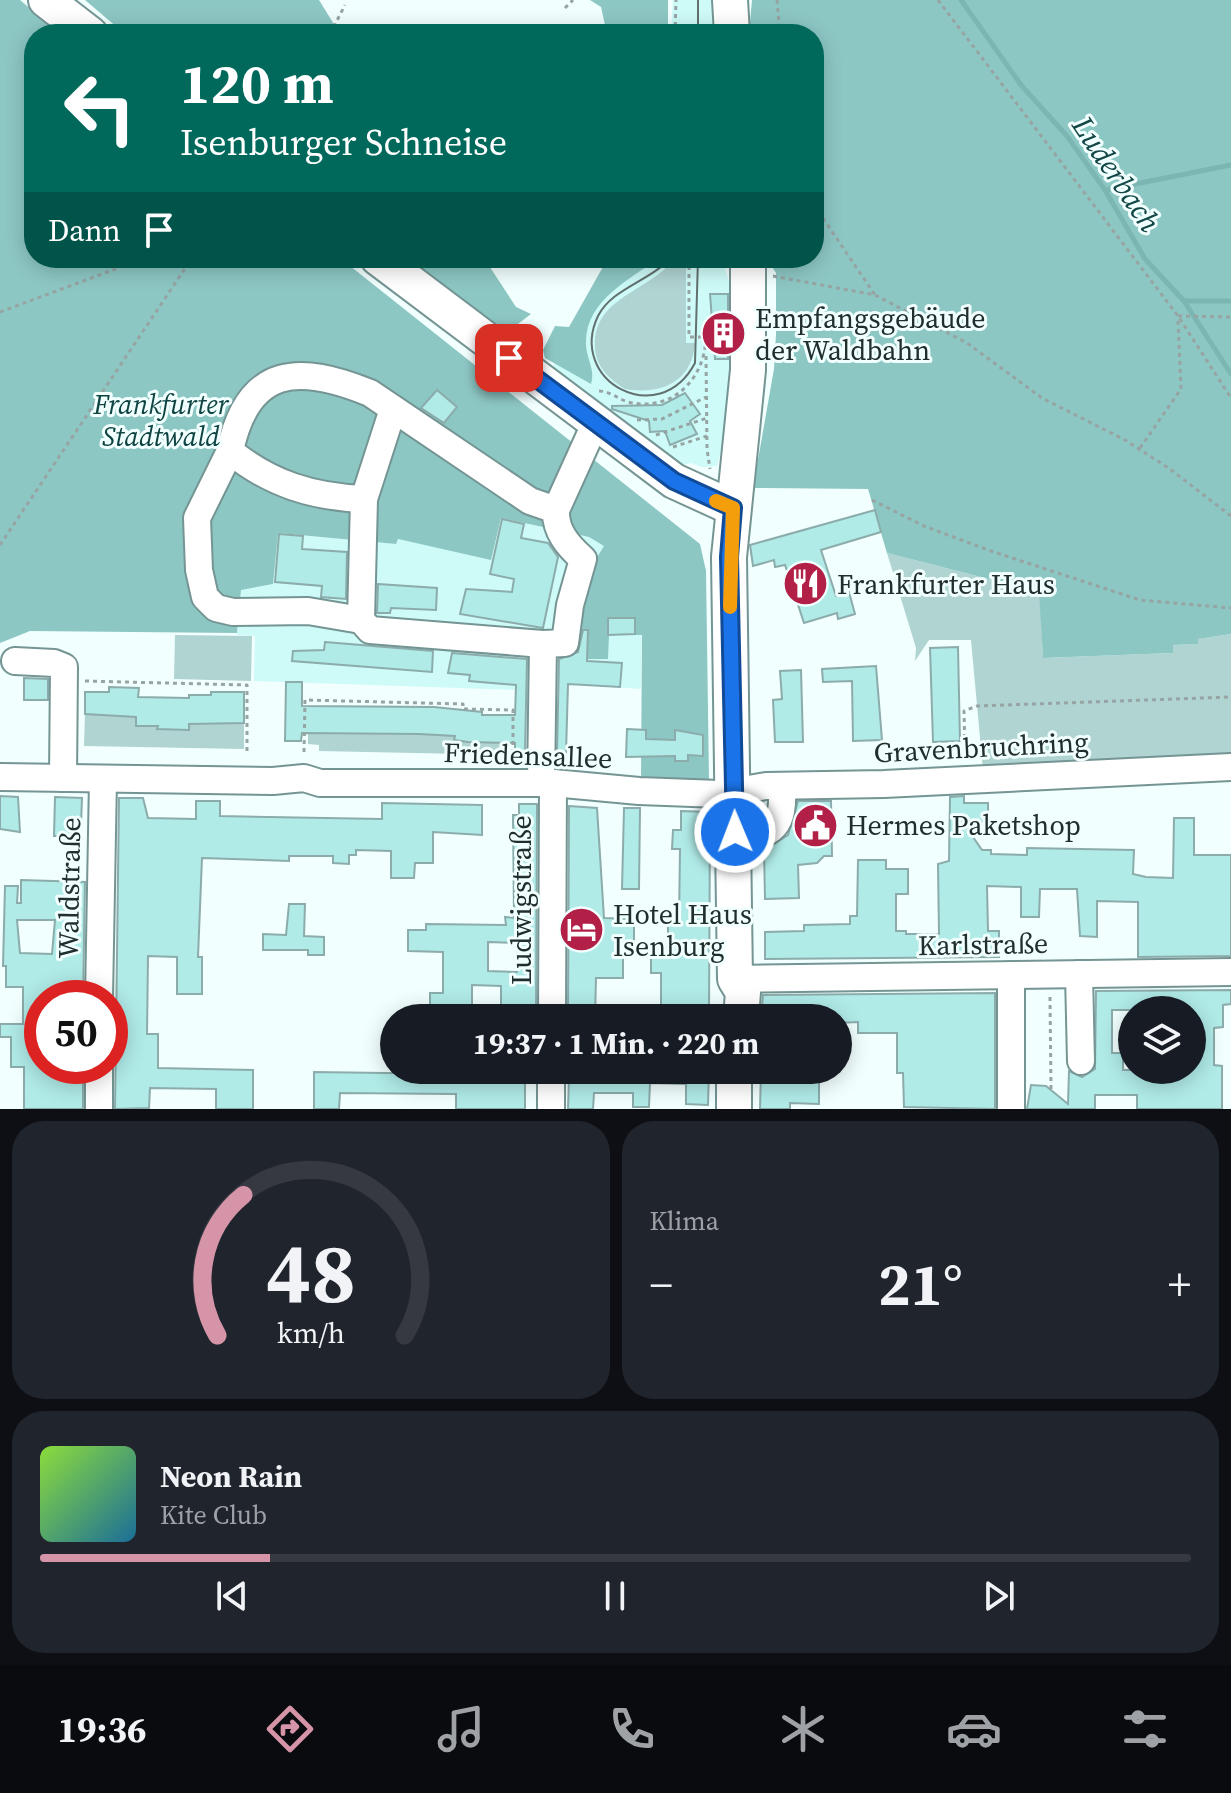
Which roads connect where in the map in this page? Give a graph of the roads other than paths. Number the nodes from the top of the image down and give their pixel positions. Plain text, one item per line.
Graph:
1 (46, 0) edge
2 (730, 0) edge
3 (77, 24) edge
4 (731, 24) edge
5 (392, 268) edge
6 (748, 268) edge
7 (595, 408) junction
8 (393, 409) junction
9 (230, 451) junction
10 (671, 467) junction
11 (364, 499) junction
12 (733, 508) junction
13 (556, 510) junction
14 (729, 557) junction
15 (361, 620) junction
16 (543, 644) junction
17 (15, 661) dead end
18 (1231, 767) edge
19 (0, 777) edge
20 (63, 778) junction
21 (103, 779) junction
22 (547, 783) junction
23 (782, 786) junction
24 (734, 793) junction
25 (735, 840) junction
26 (1231, 972) edge
27 (1079, 974) junction
28 (1011, 975) junction
29 (735, 979) junction
30 (99, 980) edge
31 (552, 1004) edge
32 (726, 1004) edge
33 (742, 1004) edge
34 (1081, 1061) dead end
35 (99, 1084) edge
36 (551, 1084) edge
37 (734, 1084) edge
38 (99, 1109) edge
39 (551, 1109) edge
40 (734, 1109) edge
41 (1011, 1109) edge

1 - 3 main road
2 - 4 main road
5 - 7 main road
6 - 12 main road
7 - 10 main road
7 - 13 street
8 - 9 street
8 - 11 street
8 - 13 street
9 - 11 street
9 - 15 street
10 - 12 main road
10 - 14 main road
11 - 15 street
12 - 14 main road
13 - 16 street
14 - 24 main road
15 - 16 street
16 - 22 street, Ludwigstraße
17 - 20 street
18 - 23 street, Gravenbruchring
19 - 20 street, Friedensallee
20 - 21 street, Friedensallee
21 - 22 street, Friedensallee
21 - 30 street, Waldstraße
22 - 24 street, Friedensallee
22 - 31 street, Ludwigstraße
23 - 24 street, Gravenbruchring
23 - 25 street
24 - 25 main road
25 - 29 main road
26 - 27 street, Karlstraße
27 - 28 street, Karlstraße
27 - 34 street
28 - 29 street, Karlstraße
28 - 41 street
29 - 32 main road
29 - 33 main road
35 - 38 street
36 - 39 street
37 - 40 main road

